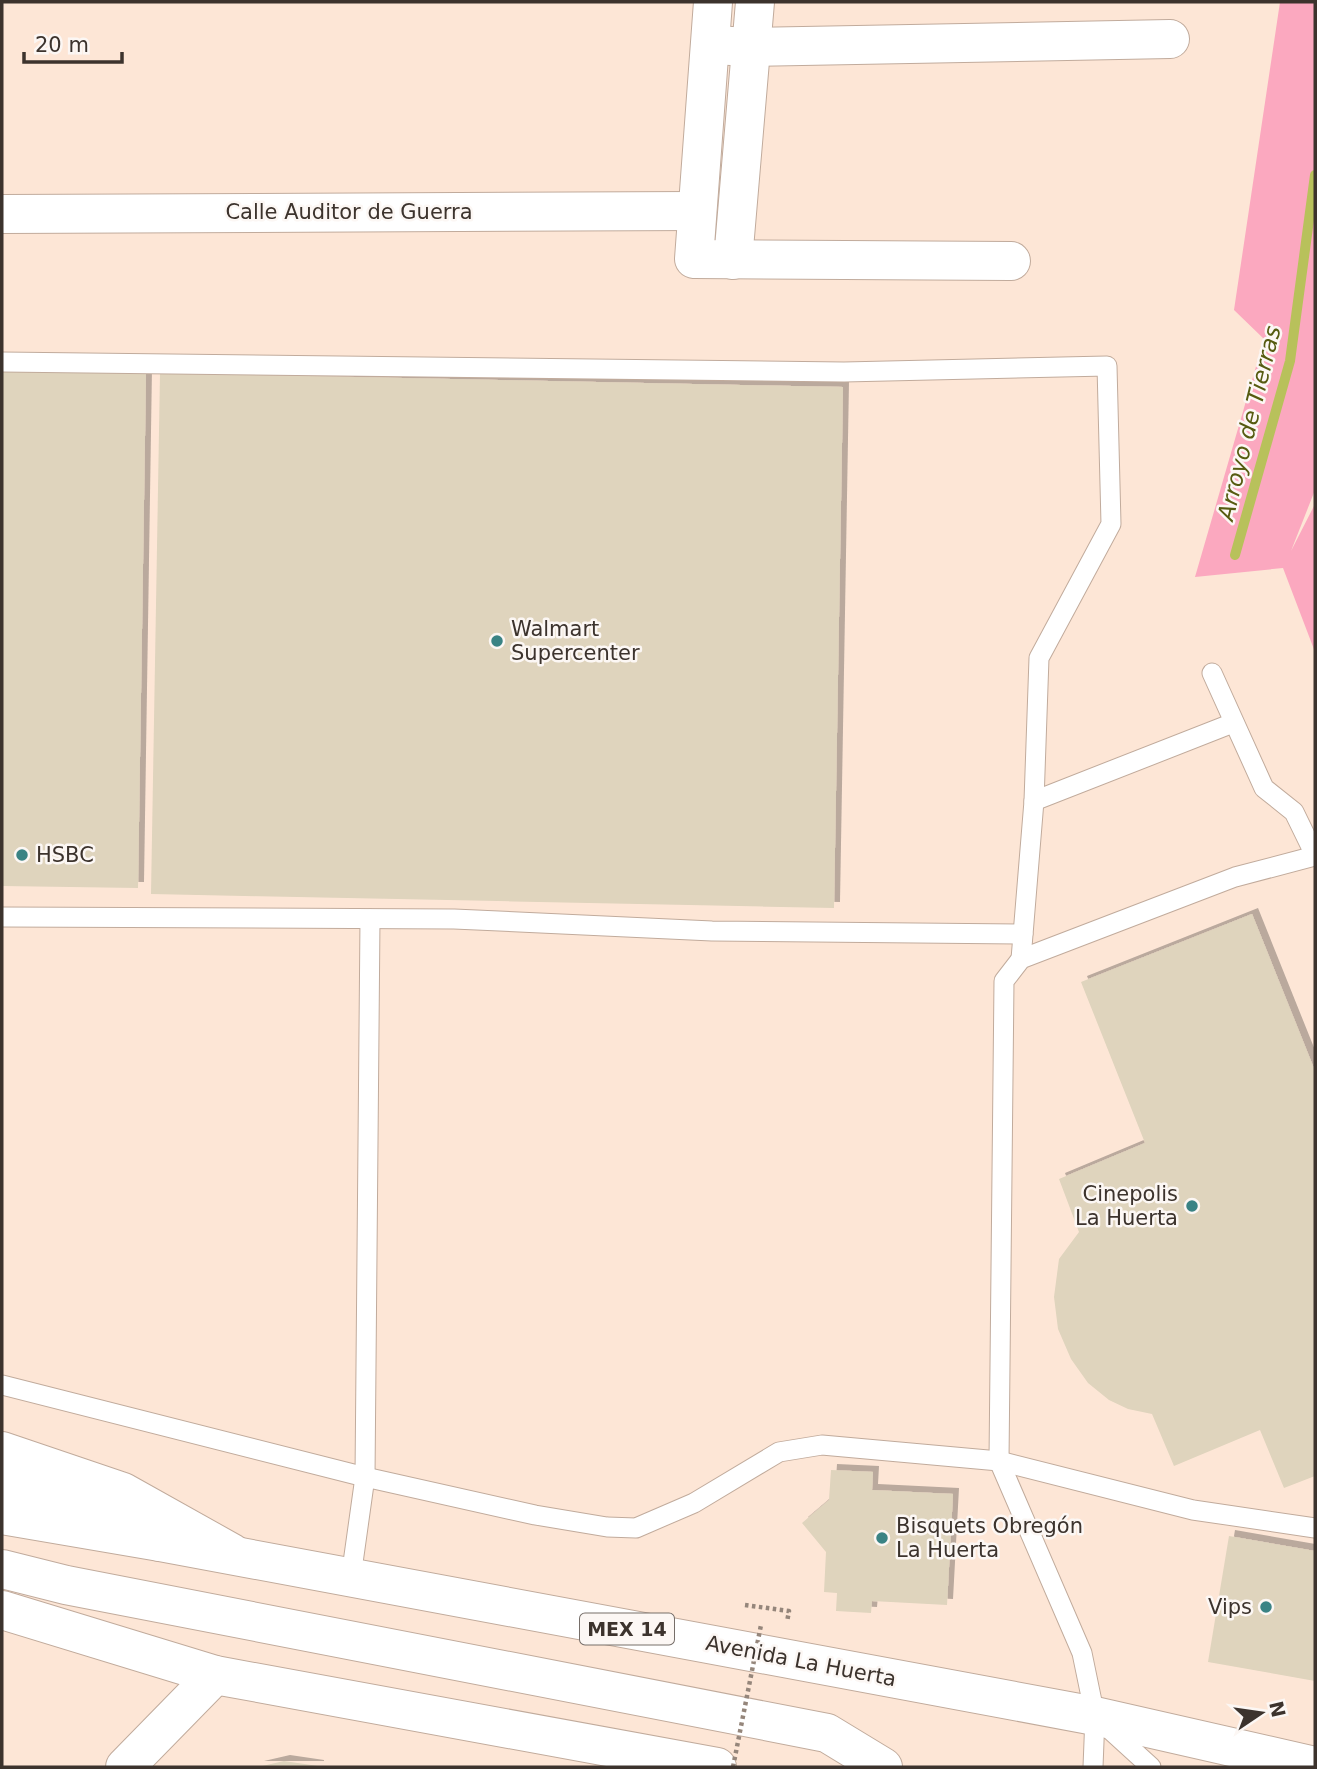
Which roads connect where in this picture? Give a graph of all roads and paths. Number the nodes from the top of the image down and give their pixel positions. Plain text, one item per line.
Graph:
1 (713, 2) edge
2 (755, 2) edge
3 (1170, 39) dead end
4 (711, 45) junction
5 (752, 47) junction
6 (696, 211) junction
7 (2, 214) edge
8 (733, 260) junction
9 (1011, 261) dead end
10 (2, 362) edge
11 (1212, 673) dead end
12 (1233, 723) junction
13 (1034, 801) junction
14 (1315, 856) edge
15 (2, 916) edge
16 (370, 919) junction
17 (1023, 934) junction
18 (1021, 959) junction
19 (2, 1384) edge
20 (2, 1451) edge
21 (999, 1461) junction
22 (365, 1477) junction
23 (2, 1488) edge
24 (2, 1515) edge
25 (1315, 1528) edge
26 (160, 1542) junction
27 (240, 1558) junction
28 (2, 1569) edge
29 (351, 1577) junction
30 (745, 1605) dead end
31 (2, 1609) edge
32 (773, 1627) dead end
33 (785, 1629) dead end
34 (215, 1675) junction
35 (1095, 1716) junction
36 (636, 1760) edge
37 (678, 1763) edge
38 (1315, 1766) edge
39 (125, 1767) edge
40 (717, 1767) edge
41 (733, 1767) edge
42 (883, 1767) edge
43 (1093, 1767) edge
44 (1151, 1767) edge

1 - 4 main road
2 - 5 main road
3 - 5 main road
4 - 5 main road
4 - 6 main road
5 - 8 main road
6 - 7 main road, Calle Auditor de Guerra
6 - 8 main road
8 - 9 main road
10 - 13 lane
11 - 12 lane
12 - 13 lane
12 - 14 lane
13 - 17 lane
14 - 18 lane
15 - 16 lane
16 - 17 lane
16 - 22 lane
17 - 18 lane
18 - 21 lane
19 - 22 lane
20 - 27 main road
21 - 22 lane
21 - 25 lane
21 - 35 lane
22 - 29 lane
23 - 26 main road
24 - 26 main road, MEX 14
26 - 27 main road, Avenida La Huerta / MEX 14
27 - 29 main road, Avenida La Huerta / MEX 14
28 - 42 main road
29 - 35 main road, Avenida La Huerta / MEX 14
30 - 33 path
31 - 34 main road
32 - 41 path, bridge
34 - 36 main road
34 - 39 main road
35 - 38 main road, Avenida La Huerta / MEX 14
35 - 43 lane
35 - 44 lane
36 - 37 main road
37 - 40 main road

